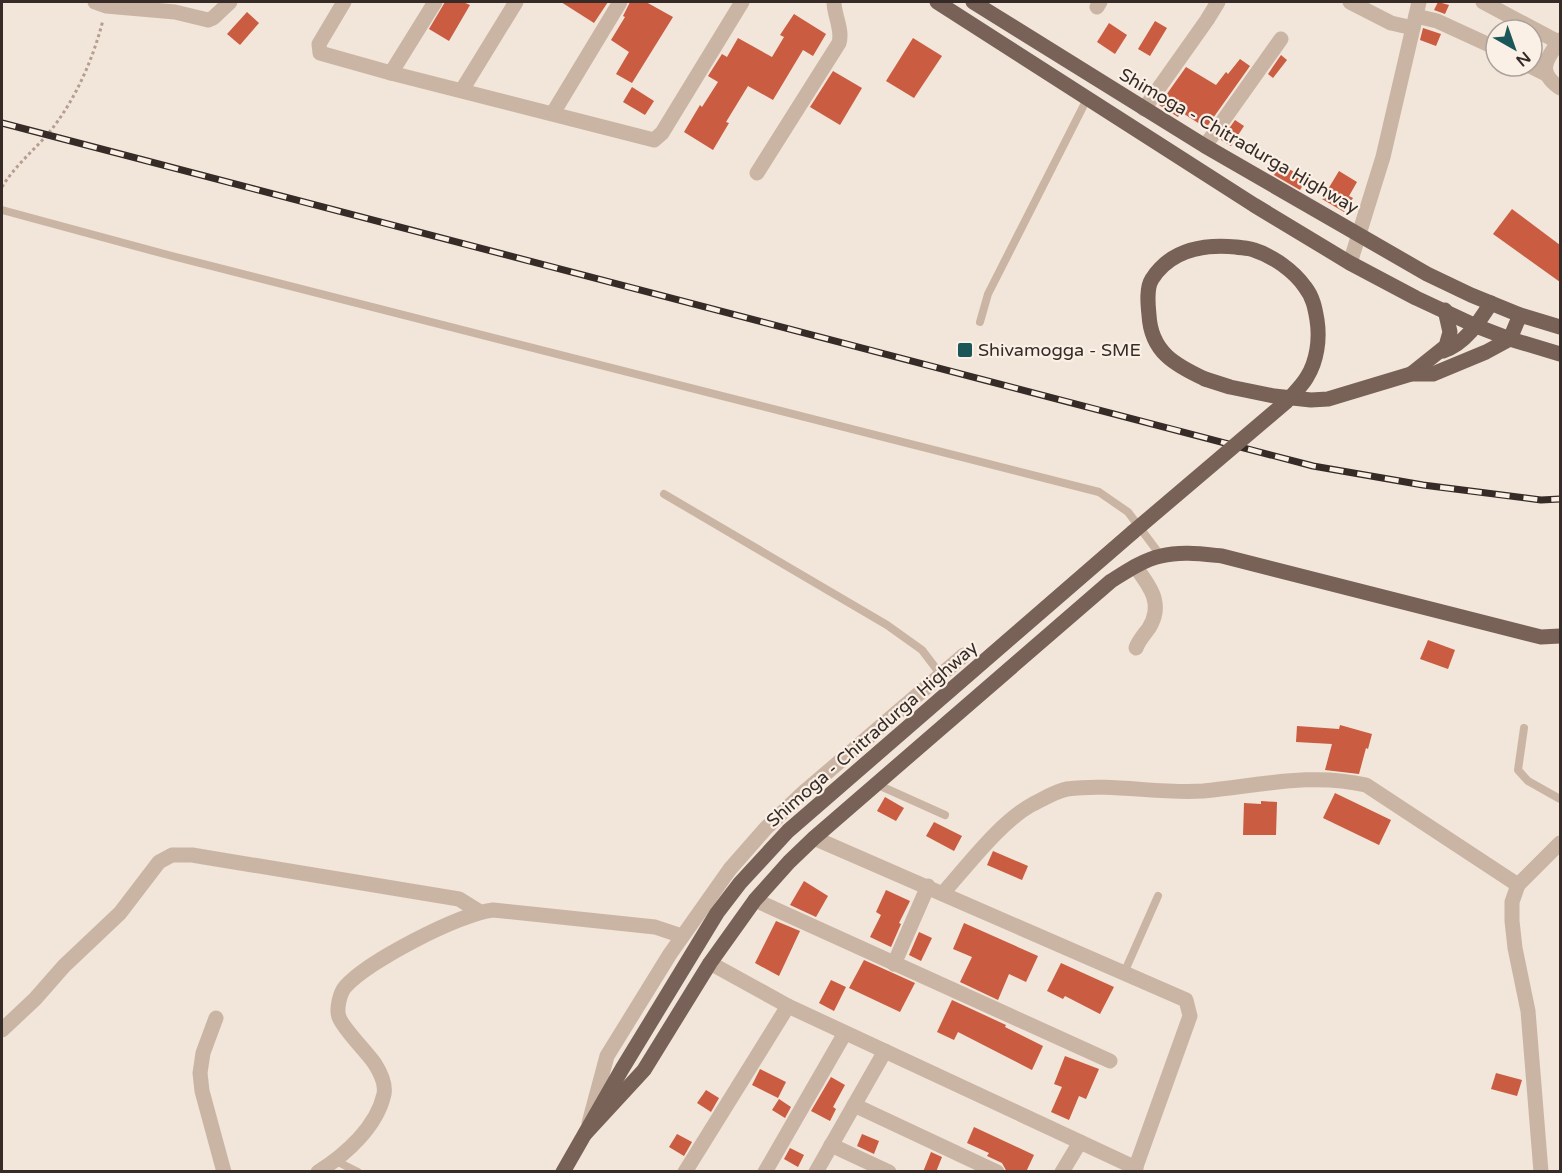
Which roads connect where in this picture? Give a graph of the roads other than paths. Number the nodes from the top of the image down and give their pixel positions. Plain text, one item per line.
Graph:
1 (230, 2) edge
2 (344, 2) edge
3 (435, 2) edge
4 (516, 2) edge
5 (620, 2) edge
6 (741, 2) edge
7 (834, 2) edge
8 (937, 2) edge
9 (973, 2) edge
10 (1218, 2) edge
11 (1350, 2) edge
12 (1483, 2) edge
13 (100, 4) edge
14 (1416, 15) edge
15 (1281, 39) dead end
16 (1560, 42) edge
17 (1484, 43) edge
18 (392, 73) junction
19 (1546, 75) joint
20 (1560, 88) edge
21 (462, 90) junction
22 (1088, 97) junction
23 (1144, 109) junction
24 (553, 113) junction
25 (1205, 146) junction
26 (757, 173) dead end
27 (2, 210) edge
28 (1360, 234) junction
29 (1350, 263) junction
30 (1491, 303) junction
31 (1445, 310) junction
32 (1520, 315) junction
33 (980, 322) dead end
34 (1476, 326) junction
35 (1560, 327) edge
36 (1510, 339) junction
37 (1441, 351) junction
38 (1560, 354) edge
39 (1412, 374) junction
40 (664, 494) dead end
41 (1161, 556) junction
42 (1135, 566) junction
43 (1560, 636) edge
44 (1136, 648) dead end
45 (964, 655) dead end
46 (941, 675) junction
47 (1524, 728) dead end
48 (876, 784) junction
49 (1560, 799) edge
50 (945, 815) dead end
51 (814, 838) junction
52 (1560, 843) edge
53 (1518, 885) junction
54 (928, 886) junction
55 (943, 893) junction
56 (1158, 896) dead end
57 (755, 900) junction
58 (480, 912) junction
59 (682, 936) junction
60 (710, 963) junction
61 (894, 964) junction
62 (1124, 973) junction
63 (788, 1006) junction
64 (216, 1018) dead end
65 (2, 1030) edge
66 (845, 1033) junction
67 (885, 1052) junction
68 (1110, 1061) dead end
69 (854, 1105) junction
70 (585, 1134) junction
71 (1080, 1142) junction
72 (831, 1145) junction
73 (336, 1161) junction
74 (1135, 1170) edge
75 (224, 1172) edge
76 (318, 1172) edge
77 (358, 1172) edge
78 (563, 1172) edge
79 (685, 1172) edge
80 (765, 1172) edge
81 (816, 1172) edge
82 (889, 1172) edge
83 (997, 1172) edge
84 (1062, 1172) edge
85 (1540, 1172) edge

1 - 13 street
2 - 18 street
3 - 18 street
4 - 21 street
5 - 24 street
6 - 24 street
7 - 26 street
8 - 22 main road
9 - 23 main road, Shimoga - Chitradurga Highway
10 - 23 street
11 - 14 street
12 - 16 street
14 - 17 street
14 - 28 street
15 - 25 street
16 - 19 street
18 - 21 street
19 - 20 street
21 - 24 street
22 - 29 main road
22 - 33 lane
23 - 25 main road, Shimoga - Chitradurga Highway
25 - 28 main road, Shimoga - Chitradurga Highway
27 - 41 lane
28 - 29 street
28 - 30 main road, Shimoga - Chitradurga Highway
29 - 31 main road
30 - 32 main road, Shimoga - Chitradurga Highway
30 - 34 main road, Shimoga - Chitradurga Highway
31 - 34 main road
31 - 37 main road
32 - 35 main road, Shimoga - Chitradurga Highway
32 - 36 main road
34 - 36 main road
34 - 37 main road, Shimoga - Chitradurga Highway
36 - 38 main road
36 - 39 main road, Shimoga - Chitradurga Highway
37 - 39 main road, Shimoga - Chitradurga Highway
39 - 70 main road, Shimoga - Chitradurga Highway, bridge
40 - 46 lane
41 - 42 main road
41 - 43 main road
42 - 44 street
42 - 48 main road
45 - 46 street
46 - 59 street
47 - 49 lane
48 - 50 lane
48 - 51 main road
51 - 54 street
51 - 57 main road
52 - 53 street
53 - 55 street
53 - 85 street
54 - 55 street
54 - 61 street
55 - 62 street
56 - 62 lane
57 - 60 main road
57 - 61 street
58 - 59 street
58 - 65 street
58 - 73 street
59 - 70 street
60 - 63 street
60 - 70 main road
61 - 68 street
62 - 74 street
63 - 66 street
63 - 79 street
64 - 75 street
66 - 67 street
66 - 80 street
67 - 69 street
67 - 71 street
69 - 72 street
69 - 83 street
70 - 78 main road, Shimoga - Chitradurga Highway
71 - 74 street
71 - 84 street
72 - 81 street
72 - 82 street
73 - 76 street
73 - 77 lane

